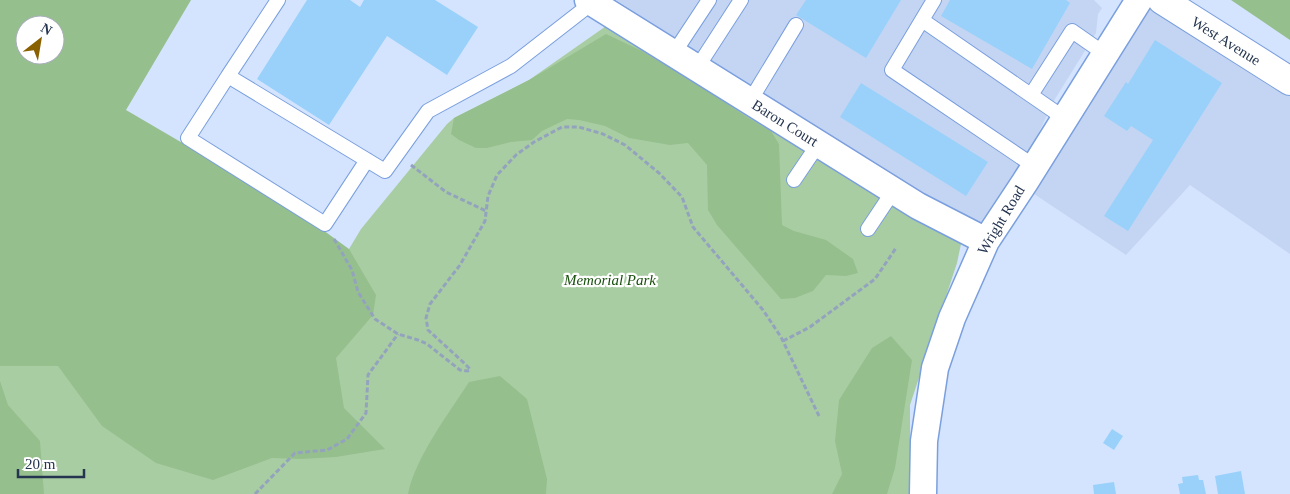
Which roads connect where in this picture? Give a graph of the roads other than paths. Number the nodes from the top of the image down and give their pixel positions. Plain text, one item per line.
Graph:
1 (278, 0) edge
2 (709, 0) edge
3 (741, 0) edge
4 (934, 0) edge
5 (1139, 0) edge
6 (1162, 0) edge
7 (590, 2) edge
8 (922, 20) junction
9 (796, 25) dead end
10 (674, 54) junction
11 (1105, 54) junction
12 (697, 68) junction
13 (228, 76) junction
14 (1290, 81) edge
15 (1030, 95) junction
16 (750, 101) junction
17 (1064, 118) junction
18 (819, 143) junction
19 (367, 160) junction
20 (1034, 166) junction
21 (794, 180) dead end
22 (894, 190) junction
23 (868, 229) dead end
24 (986, 241) junction
25 (922, 494) edge

1 - 13 lane
2 - 10 lane
3 - 12 lane
4 - 8 lane
5 - 11 street, Wright Road
6 - 14 main road, West Avenue
7 - 10 street, Baron Court
7 - 19 lane
8 - 15 lane
8 - 20 lane
9 - 16 lane
10 - 12 street, Baron Court
11 - 15 lane
11 - 17 street, Wright Road
12 - 16 street, Baron Court
13 - 19 lane
13 - 19 lane
15 - 17 lane
16 - 18 street, Baron Court
17 - 20 street, Wright Road
18 - 21 lane
18 - 22 street, Baron Court
20 - 24 street, Wright Road
22 - 23 lane
22 - 24 street, Baron Court
24 - 25 street, Wright Road

